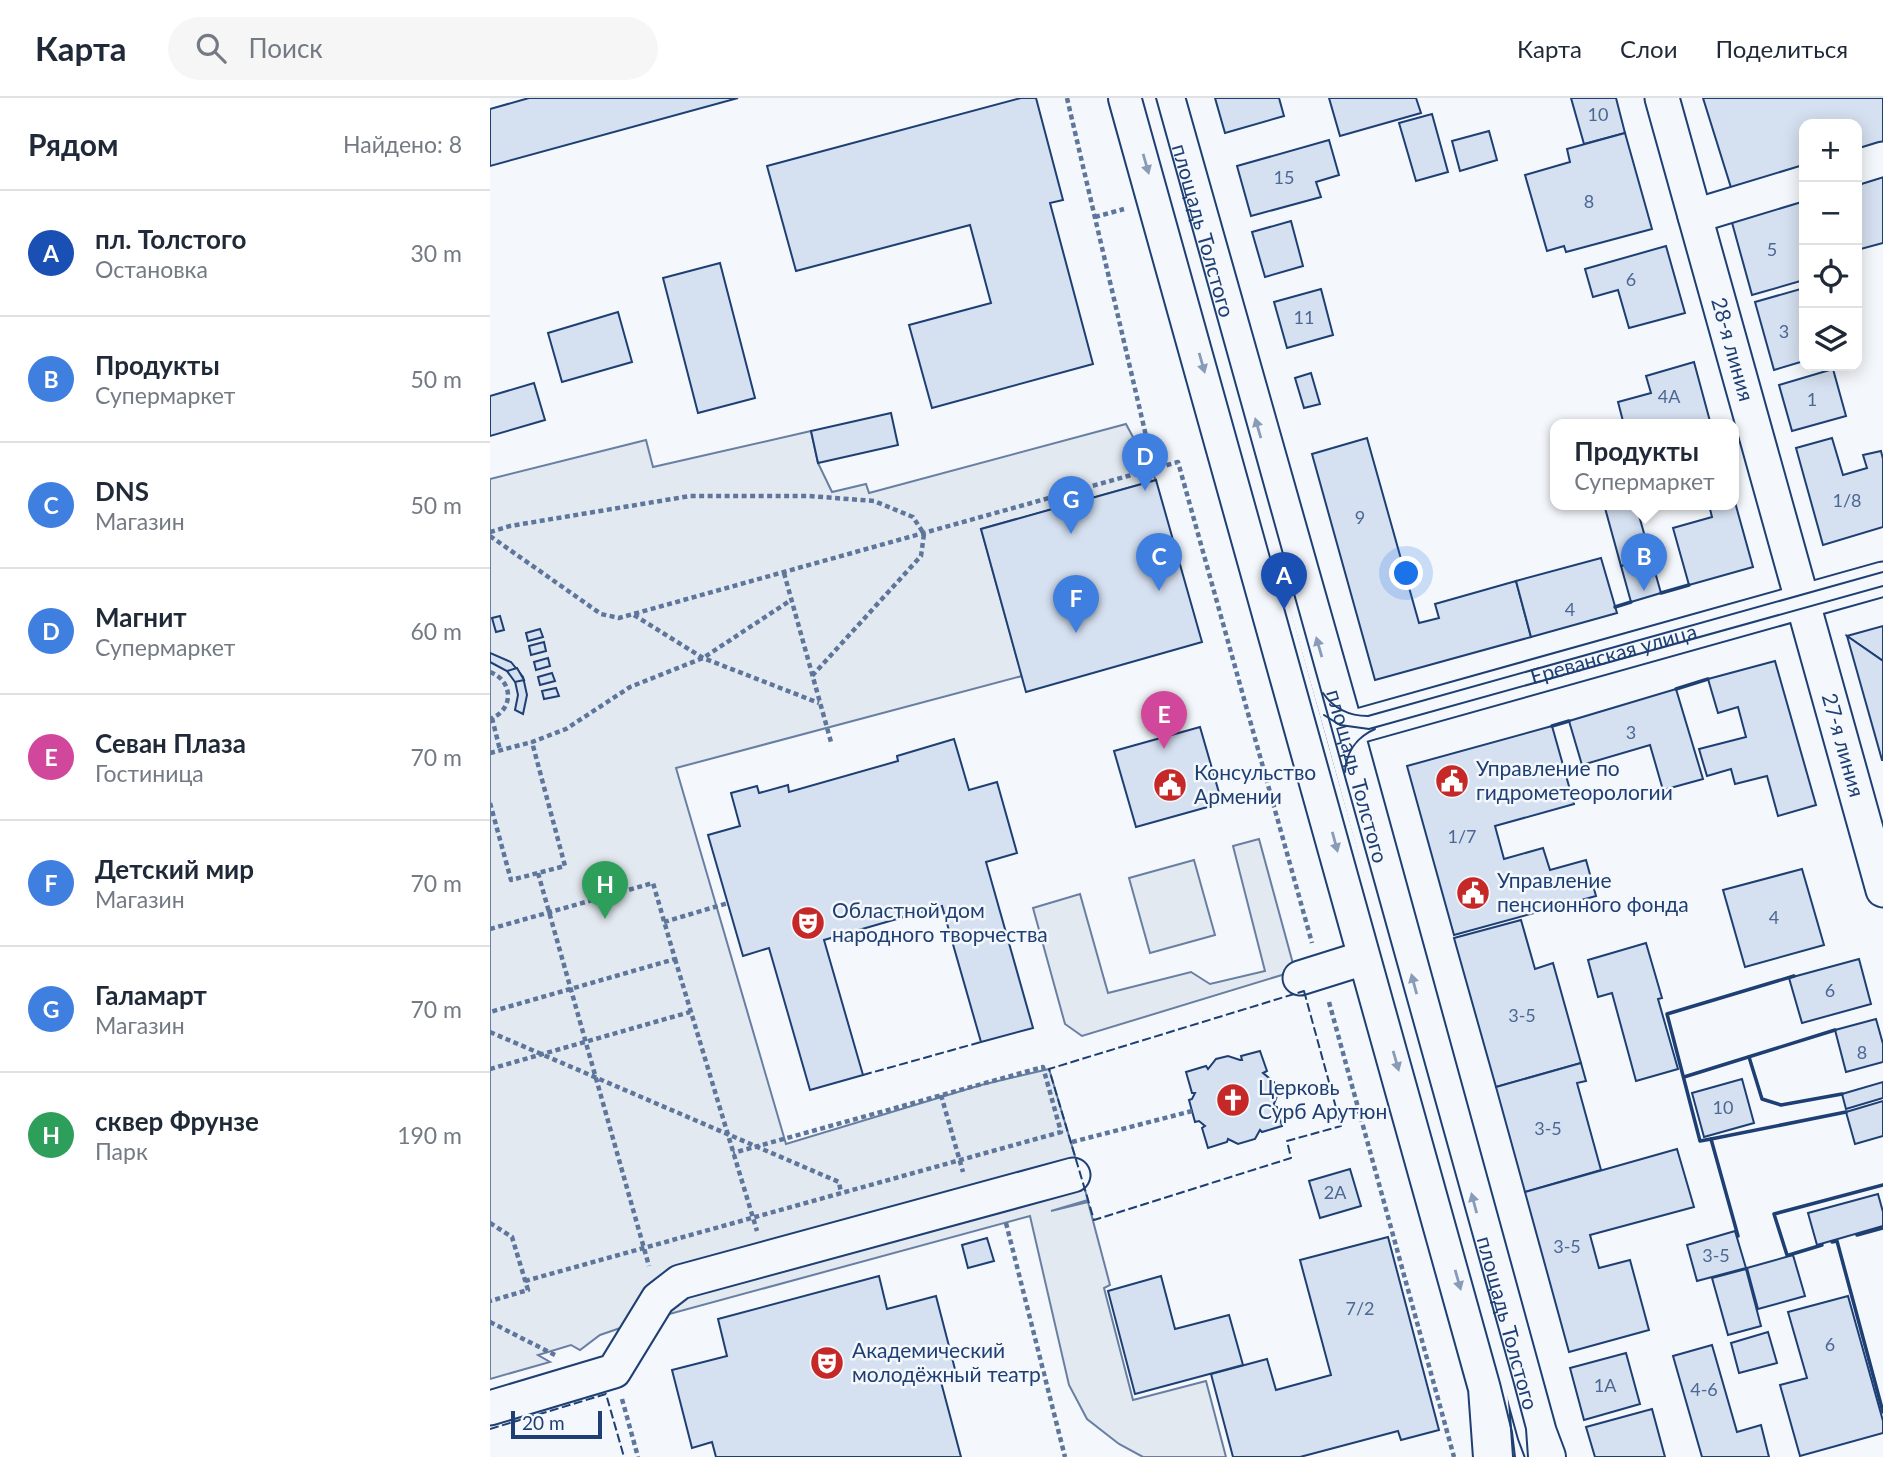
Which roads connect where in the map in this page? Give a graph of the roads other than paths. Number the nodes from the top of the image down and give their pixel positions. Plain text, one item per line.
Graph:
1 (1128, 98) edge
2 (1165, 98) edge
3 (1662, 98) edge
4 (1883, 159) edge
5 (1862, 165) edge
6 (1799, 185) edge
7 (1695, 216) junction
8 (1883, 579) edge
9 (1802, 600) junction
10 (1344, 730) junction
11 (1883, 890) edge
12 (1367, 957) junction
13 (1310, 974) road end
14 (1073, 1175) dead end
15 (490, 1408) edge
16 (1493, 1457) edge
17 (1546, 1457) edge

1 -> 12 main road, площадь Толстого
10 -> 2 main road, площадь Толстого
3 - 7 street, 28-я линия
4 - 5 street
6 - 7 street
7 - 9 street, 28-я линия
8 - 9 street, Ереванская улица
9 - 10 street, Ереванская улица
9 - 11 street, 27-я линия
17 -> 10 main road, площадь Толстого
12 - 13 street
12 -> 16 main road, площадь Толстого
14 - 15 street

